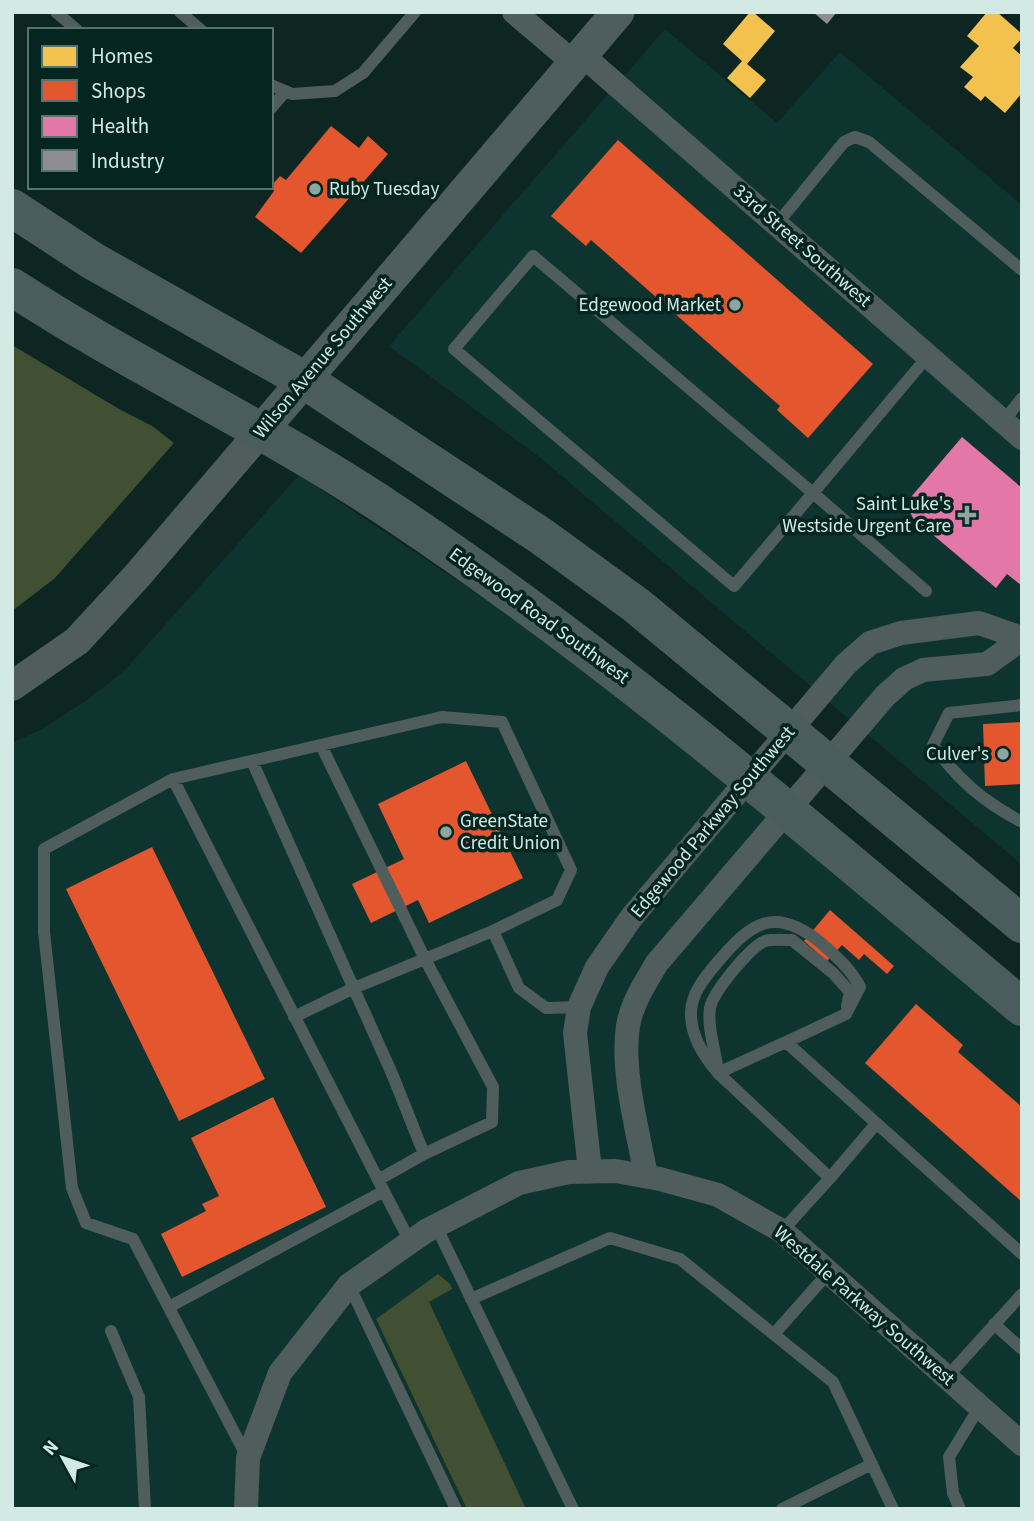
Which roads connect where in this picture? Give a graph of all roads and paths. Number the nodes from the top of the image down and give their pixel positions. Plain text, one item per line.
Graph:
1 (57, 12) edge
2 (180, 12) edge
3 (415, 12) edge
4 (514, 12) edge
5 (618, 12) edge
6 (75, 28) edge
7 (199, 28) edge
8 (578, 59) junction
9 (273, 86) edge
10 (286, 91) junction
11 (273, 106) edge
12 (16, 210) edge
13 (776, 224) junction
14 (1022, 270) edge
15 (12, 287) edge
16 (928, 356) junction
17 (304, 380) junction
18 (1022, 398) edge
19 (1003, 422) junction
20 (261, 431) junction
21 (1022, 438) edge
22 (813, 493) junction
23 (926, 591) dead end
24 (1022, 638) edge
25 (12, 686) edge
26 (1022, 705) edge
27 (790, 732) junction
28 (321, 745) junction
29 (251, 761) junction
30 (828, 764) junction
31 (749, 778) junction
32 (173, 779) junction
33 (788, 811) junction
34 (1022, 822) edge
35 (1022, 924) edge
36 (494, 931) junction
37 (425, 959) junction
38 (354, 988) junction
39 (579, 1007) junction
40 (1022, 1007) edge
41 (846, 1014) junction
42 (295, 1017) junction
43 (786, 1042) junction
44 (718, 1073) junction
45 (876, 1124) junction
46 (424, 1154) junction
47 (590, 1171) junction
48 (646, 1176) junction
49 (830, 1178) junction
50 (381, 1185) junction
51 (436, 1226) junction
52 (782, 1231) junction
53 (410, 1242) junction
54 (1022, 1254) edge
55 (829, 1272) junction
56 (349, 1284) junction
57 (1022, 1294) edge
58 (471, 1299) junction
59 (169, 1307) junction
60 (994, 1324) junction
61 (111, 1331) dead end
62 (774, 1334) junction
63 (1022, 1349) edge
64 (947, 1377) junction
65 (980, 1406) junction
66 (1022, 1444) edge
67 (248, 1458) junction
68 (872, 1464) junction
69 (145, 1509) edge
70 (246, 1509) edge
71 (456, 1509) edge
72 (573, 1509) edge
73 (782, 1509) edge
74 (893, 1509) edge
75 (960, 1509) edge

1 - 6 lane
2 - 7 lane
3 - 10 lane
4 - 8 street, 33rd Street Southwest
5 - 8 main road, Wilson Avenue Southwest
8 - 13 street, 33rd Street Southwest
8 - 17 main road, Wilson Avenue Southwest
9 - 10 lane
10 - 11 lane
12 - 17 main road
13 - 14 lane
13 - 16 street, 33rd Street Southwest
15 - 20 main road, Edgewood Road Southwest
16 - 19 street, 33rd Street Southwest
16 - 22 lane
17 - 20 main road, Wilson Avenue Southwest
17 - 27 main road
18 - 19 lane
19 - 21 street, 33rd Street Southwest
20 - 25 street, Wilson Avenue Southwest
20 - 31 main road, Edgewood Road Southwest
22 - 22 lane
22 - 23 lane
24 - 27 street, Edgewood Parkway Southwest
24 - 30 street, Edgewood Parkway Southwest
26 - 34 lane
27 - 30 main road
27 - 31 street, Edgewood Parkway Southwest
28 - 29 lane
28 - 36 lane
28 - 37 lane
29 - 32 lane
29 - 38 lane
30 - 33 street, Edgewood Parkway Southwest
30 - 35 main road
31 - 33 main road, Edgewood Road Southwest
31 - 39 street, Edgewood Parkway Southwest
32 - 42 lane
32 - 59 lane
33 - 40 main road, Edgewood Road Southwest
33 - 48 street, Edgewood Parkway Southwest
36 - 37 lane
36 - 39 lane
37 - 38 lane
37 - 46 lane
38 - 42 lane
38 - 46 lane
39 - 47 street, Edgewood Parkway Southwest
41 - 43 lane
41 - 44 lane
41 - 44 lane
42 - 50 lane
43 - 44 lane
43 - 45 lane
44 - 49 lane
45 - 49 lane
45 - 54 lane
46 - 50 lane
47 - 48 street, Westdale Parkway Southwest
47 - 51 street, Westdale Parkway Southwest
48 - 52 street, Westdale Parkway Southwest
49 - 52 lane
50 - 53 lane
50 - 59 lane
51 - 53 street, Westdale Parkway Southwest
51 - 58 lane
52 - 55 street, Westdale Parkway Southwest
53 - 56 street, Westdale Parkway Southwest
55 - 62 lane
55 - 64 street, Westdale Parkway Southwest
56 - 67 street, Westdale Parkway Southwest
56 - 71 lane
57 - 60 lane
58 - 62 lane
58 - 72 lane
59 - 67 lane
60 - 63 lane
60 - 64 lane
61 - 69 lane
62 - 68 lane
64 - 65 street, Westdale Parkway Southwest
65 - 66 street, Westdale Parkway Southwest
65 - 75 lane
67 - 70 street, Westdale Parkway Southwest
68 - 73 lane
68 - 74 lane

